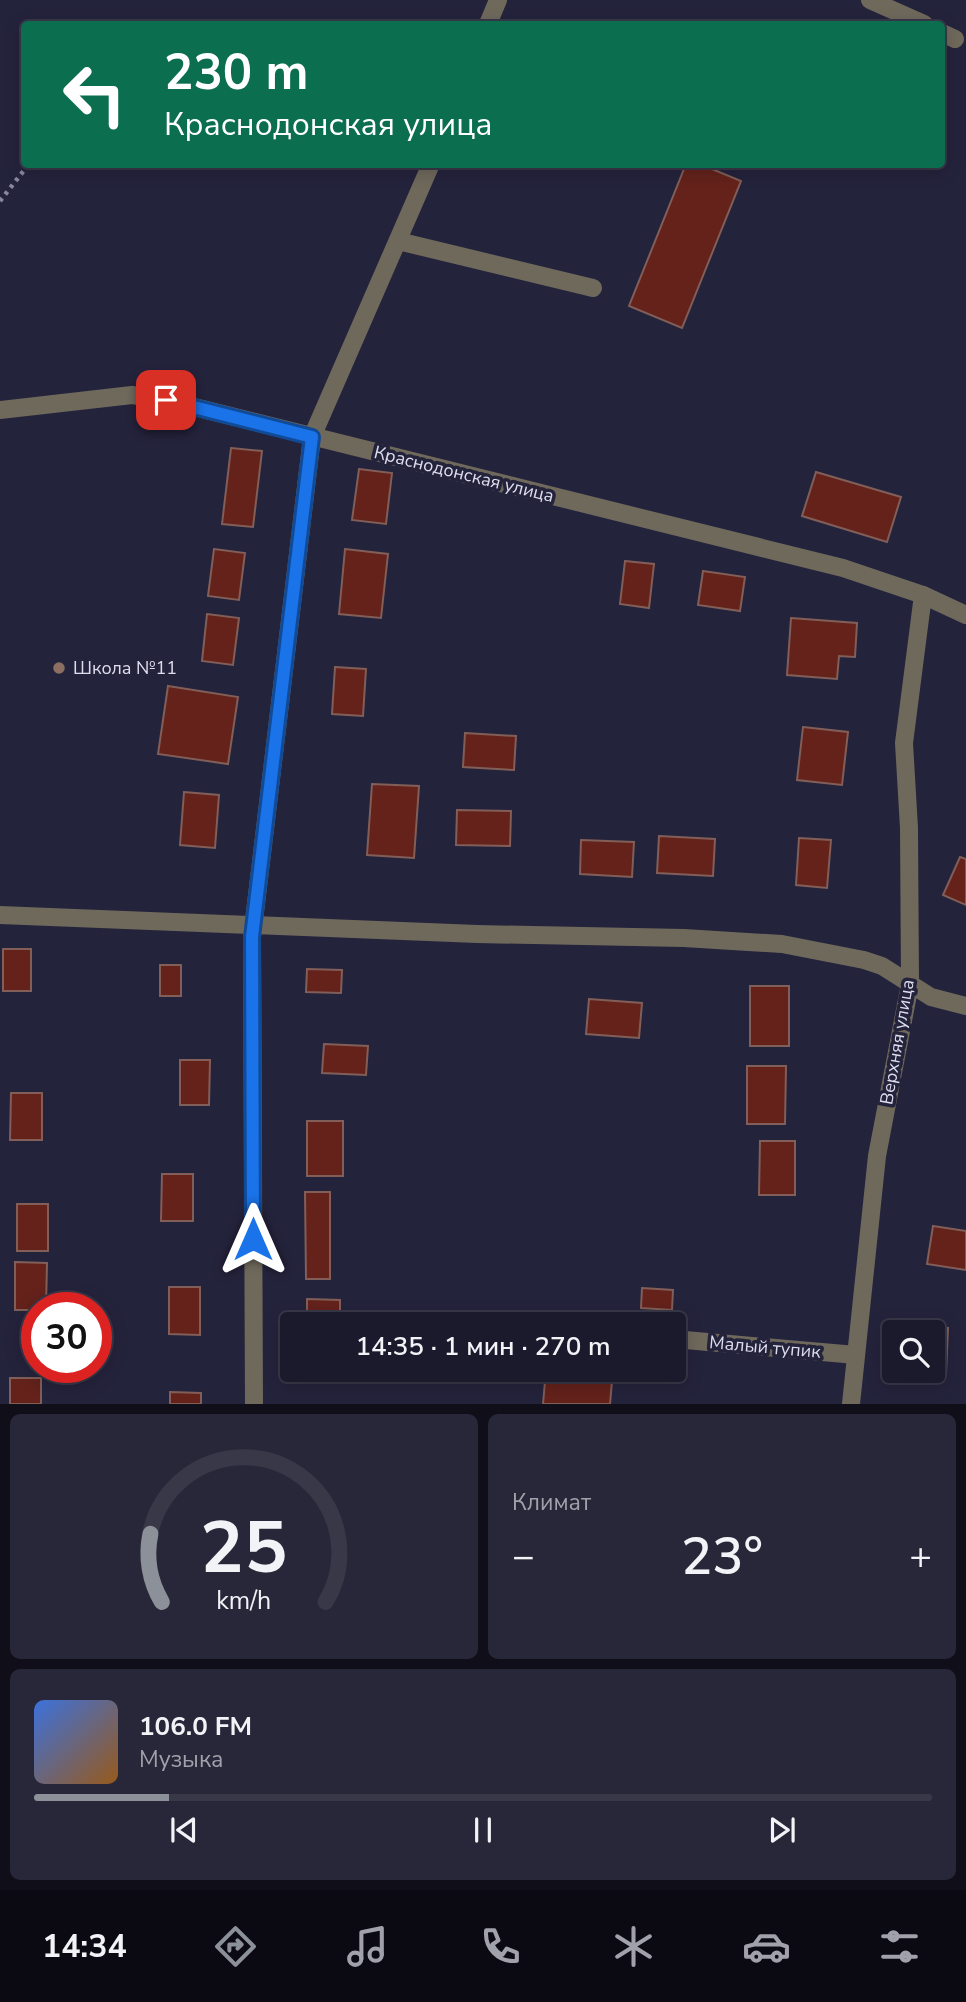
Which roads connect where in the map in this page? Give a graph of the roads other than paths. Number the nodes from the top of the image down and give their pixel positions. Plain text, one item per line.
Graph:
1 (498, 0) edge
2 (870, 0) edge
3 (489, 21) edge
4 (917, 21) edge
5 (429, 168) edge
6 (398, 240) junction
7 (593, 288) dead end
8 (0, 410) edge
9 (312, 437) junction
10 (923, 596) junction
11 (966, 615) edge
12 (0, 915) edge
13 (253, 926) junction
14 (910, 984) junction
15 (966, 1006) edge
16 (686, 1340) edge
17 (856, 1355) junction
18 (254, 1404) edge
19 (851, 1404) edge

1 - 3 street
2 - 4 street
5 - 6 street
6 - 7 street
6 - 9 street
8 - 9 street, Краснодонская улица
9 - 10 street, Краснодонская улица
9 - 13 street
10 - 11 street, Краснодонская улица
10 - 14 street, Верхняя улица
12 - 13 street
13 - 14 street
13 - 18 street
14 - 15 street
14 - 17 street, Верхняя улица
16 - 17 street, Малый тупик
17 - 19 street, Верхняя улица

